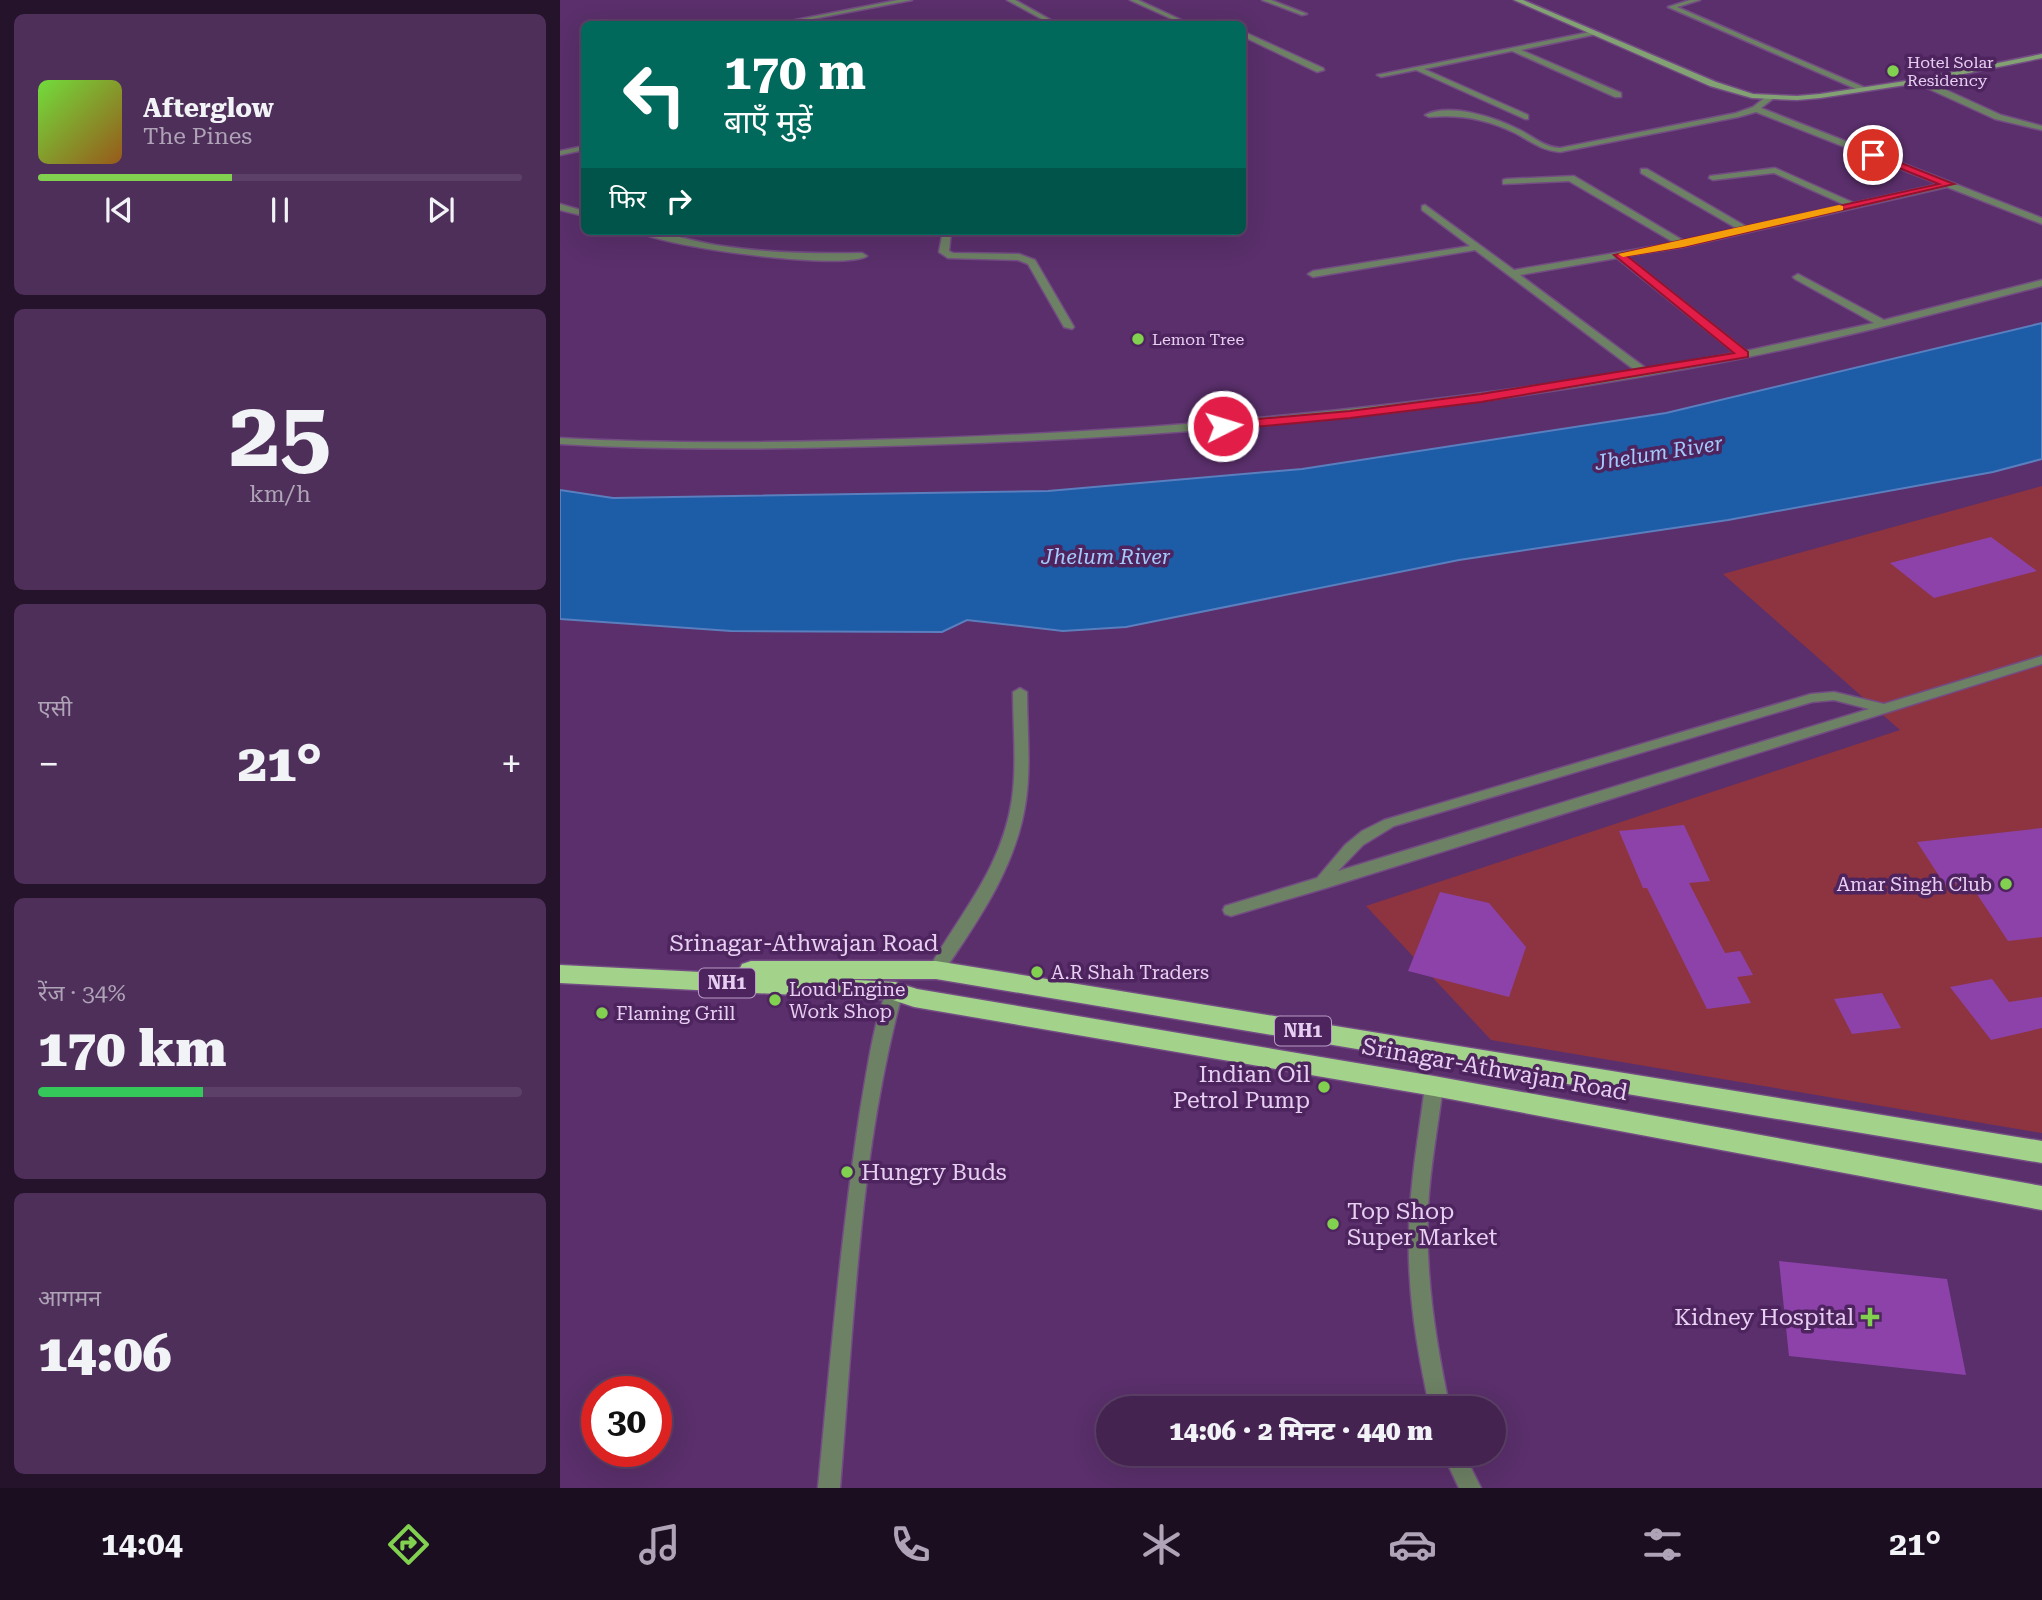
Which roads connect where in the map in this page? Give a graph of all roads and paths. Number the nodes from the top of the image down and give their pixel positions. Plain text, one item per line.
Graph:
1 (909, 0) edge
2 (1010, 0) edge
3 (1133, 0) edge
4 (1265, 0) edge
5 (1517, 0) edge
6 (1696, 0) edge
7 (1304, 14) dead end
8 (794, 21) edge
9 (1049, 21) edge
10 (1180, 21) edge
11 (1595, 33) junction
12 (1246, 35) edge
13 (1513, 49) junction
14 (2042, 56) edge
15 (1418, 68) junction
16 (1320, 70) dead end
17 (1381, 75) dead end
18 (1919, 81) junction
19 (1864, 89) junction
20 (1618, 95) dead end
21 (1770, 98) junction
22 (1756, 109) junction
23 (1429, 115) dead end
24 (1525, 117) dead end
25 (2042, 128) edge
26 (581, 149) edge
27 (560, 153) edge
28 (1644, 171) dead end
29 (1713, 178) dead end
30 (1506, 182) dead end
31 (1949, 184) junction
32 (1852, 205) junction
33 (560, 207) edge
34 (1425, 208) dead end
35 (581, 213) edge
36 (2042, 221) edge
37 (1745, 230) junction
38 (660, 235) edge
39 (946, 235) edge
40 (1683, 244) junction
41 (1478, 247) junction
42 (1619, 255) junction
43 (862, 257) dead end
44 (1513, 273) junction
45 (1313, 274) dead end
46 (1798, 276) dead end
47 (2042, 283) edge
48 (1883, 324) junction
49 (1069, 327) dead end
50 (1744, 355) junction
51 (1645, 373) junction
52 (560, 441) edge
53 (2042, 660) edge
54 (1020, 692) dead end
55 (1886, 709) junction
56 (1321, 884) junction
57 (1231, 911) dead end
58 (936, 970) junction
59 (560, 972) edge
60 (895, 991) junction
61 (1434, 1086) junction
62 (2042, 1152) edge
63 (2042, 1198) edge
64 (1437, 1396) edge
65 (1459, 1466) edge
66 (829, 1488) edge
67 (1470, 1488) edge

1 - 8 street
2 - 9 street
3 - 10 street
4 - 7 street
5 - 11 main road
6 - 19 street
11 - 13 street
11 - 21 main road
12 - 16 street
13 - 15 street
13 - 20 street
14 - 18 main road
15 - 17 street
15 - 24 street
18 - 19 main road
18 - 25 street
19 - 21 main road
21 - 22 street
22 - 23 street
22 - 31 street
26 - 27 street
28 - 37 street
29 - 32 street
30 - 40 street
31 - 32 street
31 - 36 street
32 - 37 street
33 - 35 street
34 - 41 street
37 - 40 street
38 - 43 street
39 - 49 street
40 - 42 street
41 - 44 street
41 - 45 street
42 - 44 street
42 - 50 street
44 - 51 street
46 - 48 street
47 - 48 street
48 - 50 street
50 - 51 street
51 - 52 street
53 - 55 street
54 - 58 street
55 - 56 street
55 - 56 street
56 - 57 street
58 - 59 highway, Srinagar-Athwajan Road / NH1
58 - 62 highway, Srinagar-Athwajan Road / NH1
59 - 60 highway, Srinagar-Athwajan Road / NH1
60 - 61 highway, Srinagar-Athwajan Road / NH1
60 - 66 street
61 - 63 highway, Srinagar-Athwajan Road / NH1
61 - 64 street
65 - 67 street

